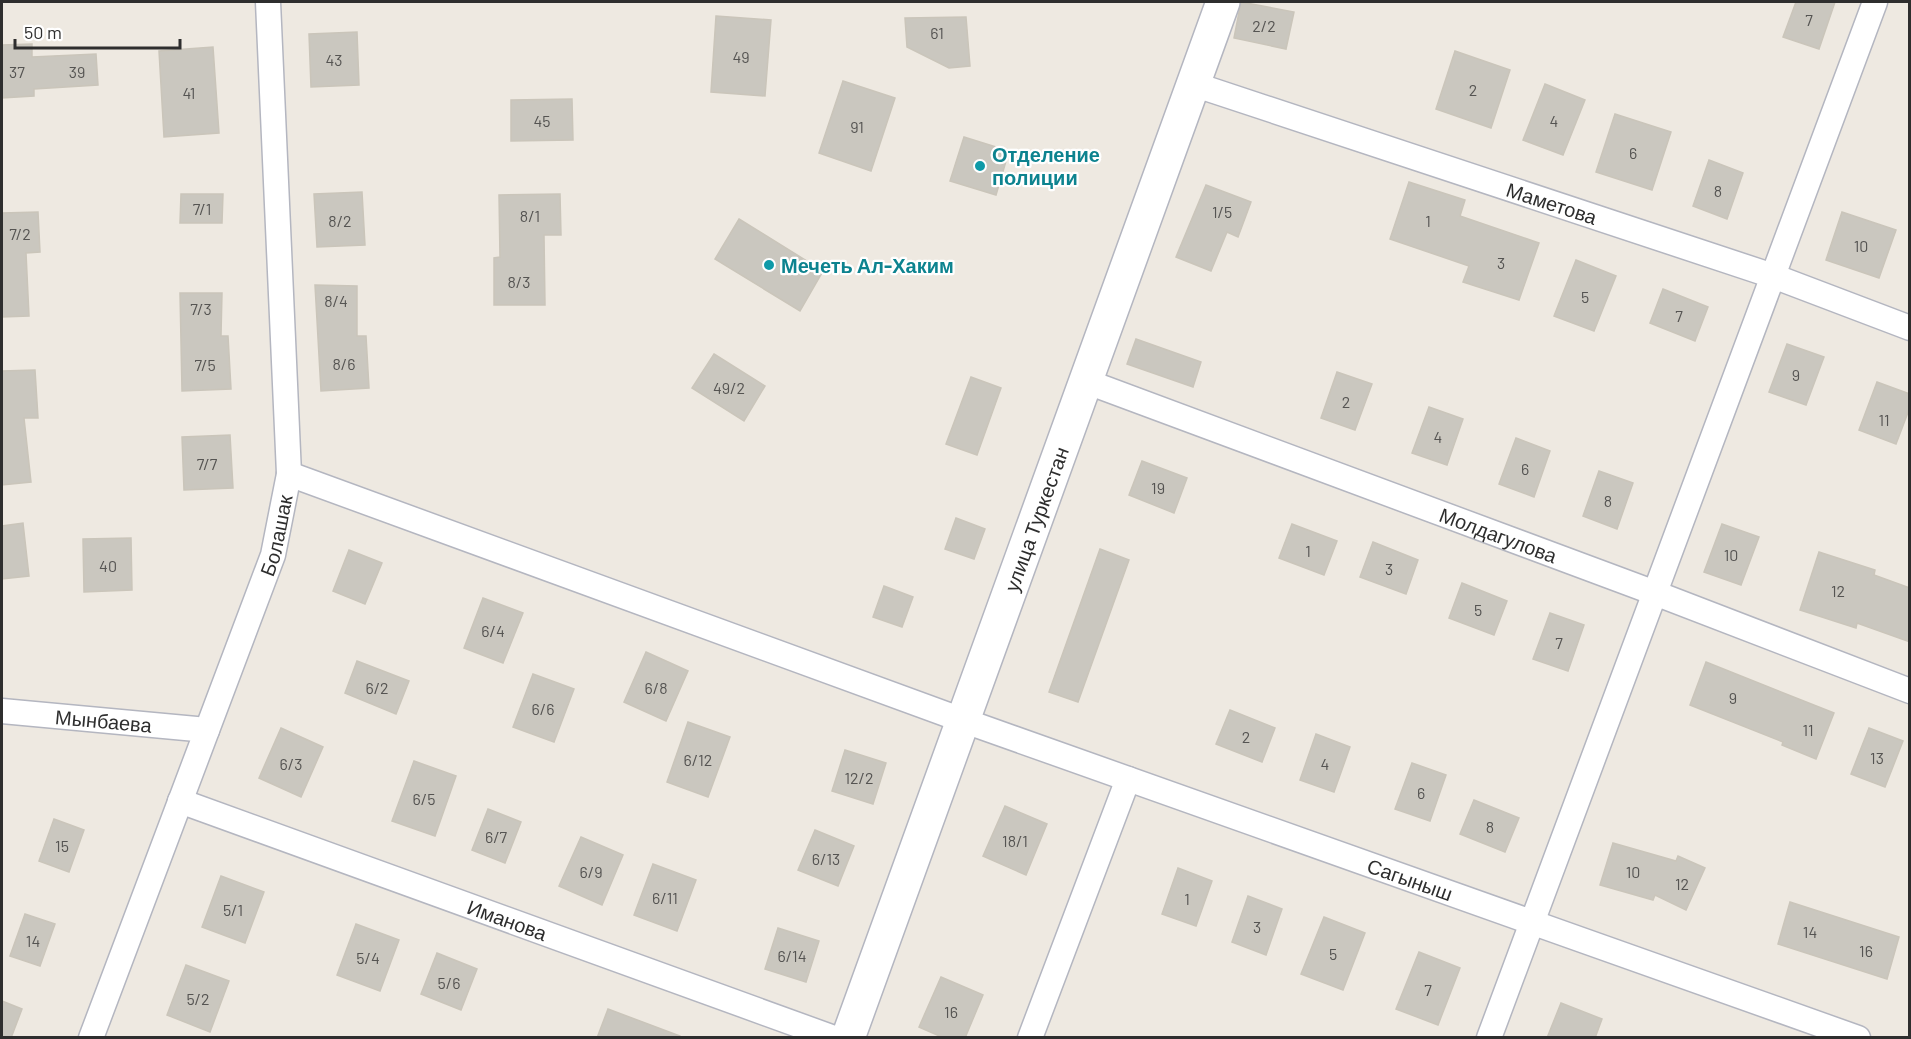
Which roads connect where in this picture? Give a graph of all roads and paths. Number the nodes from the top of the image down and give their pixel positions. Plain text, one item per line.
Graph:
1 (268, 2) edge
2 (1223, 2) edge
3 (1875, 2) edge
4 (1193, 84) junction
5 (1773, 276) junction
6 (1910, 328) edge
7 (1085, 381) junction
8 (289, 474) junction
9 (1655, 592) junction
10 (1910, 692) edge
11 (2, 711) edge
12 (962, 720) junction
13 (207, 730) junction
14 (1128, 778) junction
15 (180, 801) junction
16 (1532, 922) junction
17 (91, 1038) edge
18 (834, 1038) edge
19 (848, 1038) edge
20 (1030, 1038) edge
21 (1489, 1038) edge
22 (1858, 1038) edge

1 - 8 street, Болашак
2 - 4 street, улица Туркестан
3 - 5 street
4 - 5 street, Маметова
4 - 7 street, улица Туркестан
5 - 6 street, Маметова
5 - 9 street
7 - 9 street, Молдагулова
7 - 12 street, улица Туркестан
8 - 12 street, Сагыныш
8 - 13 street, Болашак
9 - 10 street, Молдагулова
9 - 16 street
11 - 13 street, Мынбаева
12 - 14 street, Сагыныш
12 - 19 street, улица Туркестан
13 - 15 street, Болашак
14 - 16 street, Сагыныш
14 - 20 street
15 - 17 street, Болашак
15 - 18 street, Иманова
16 - 21 street
16 - 22 street, Сагыныш

